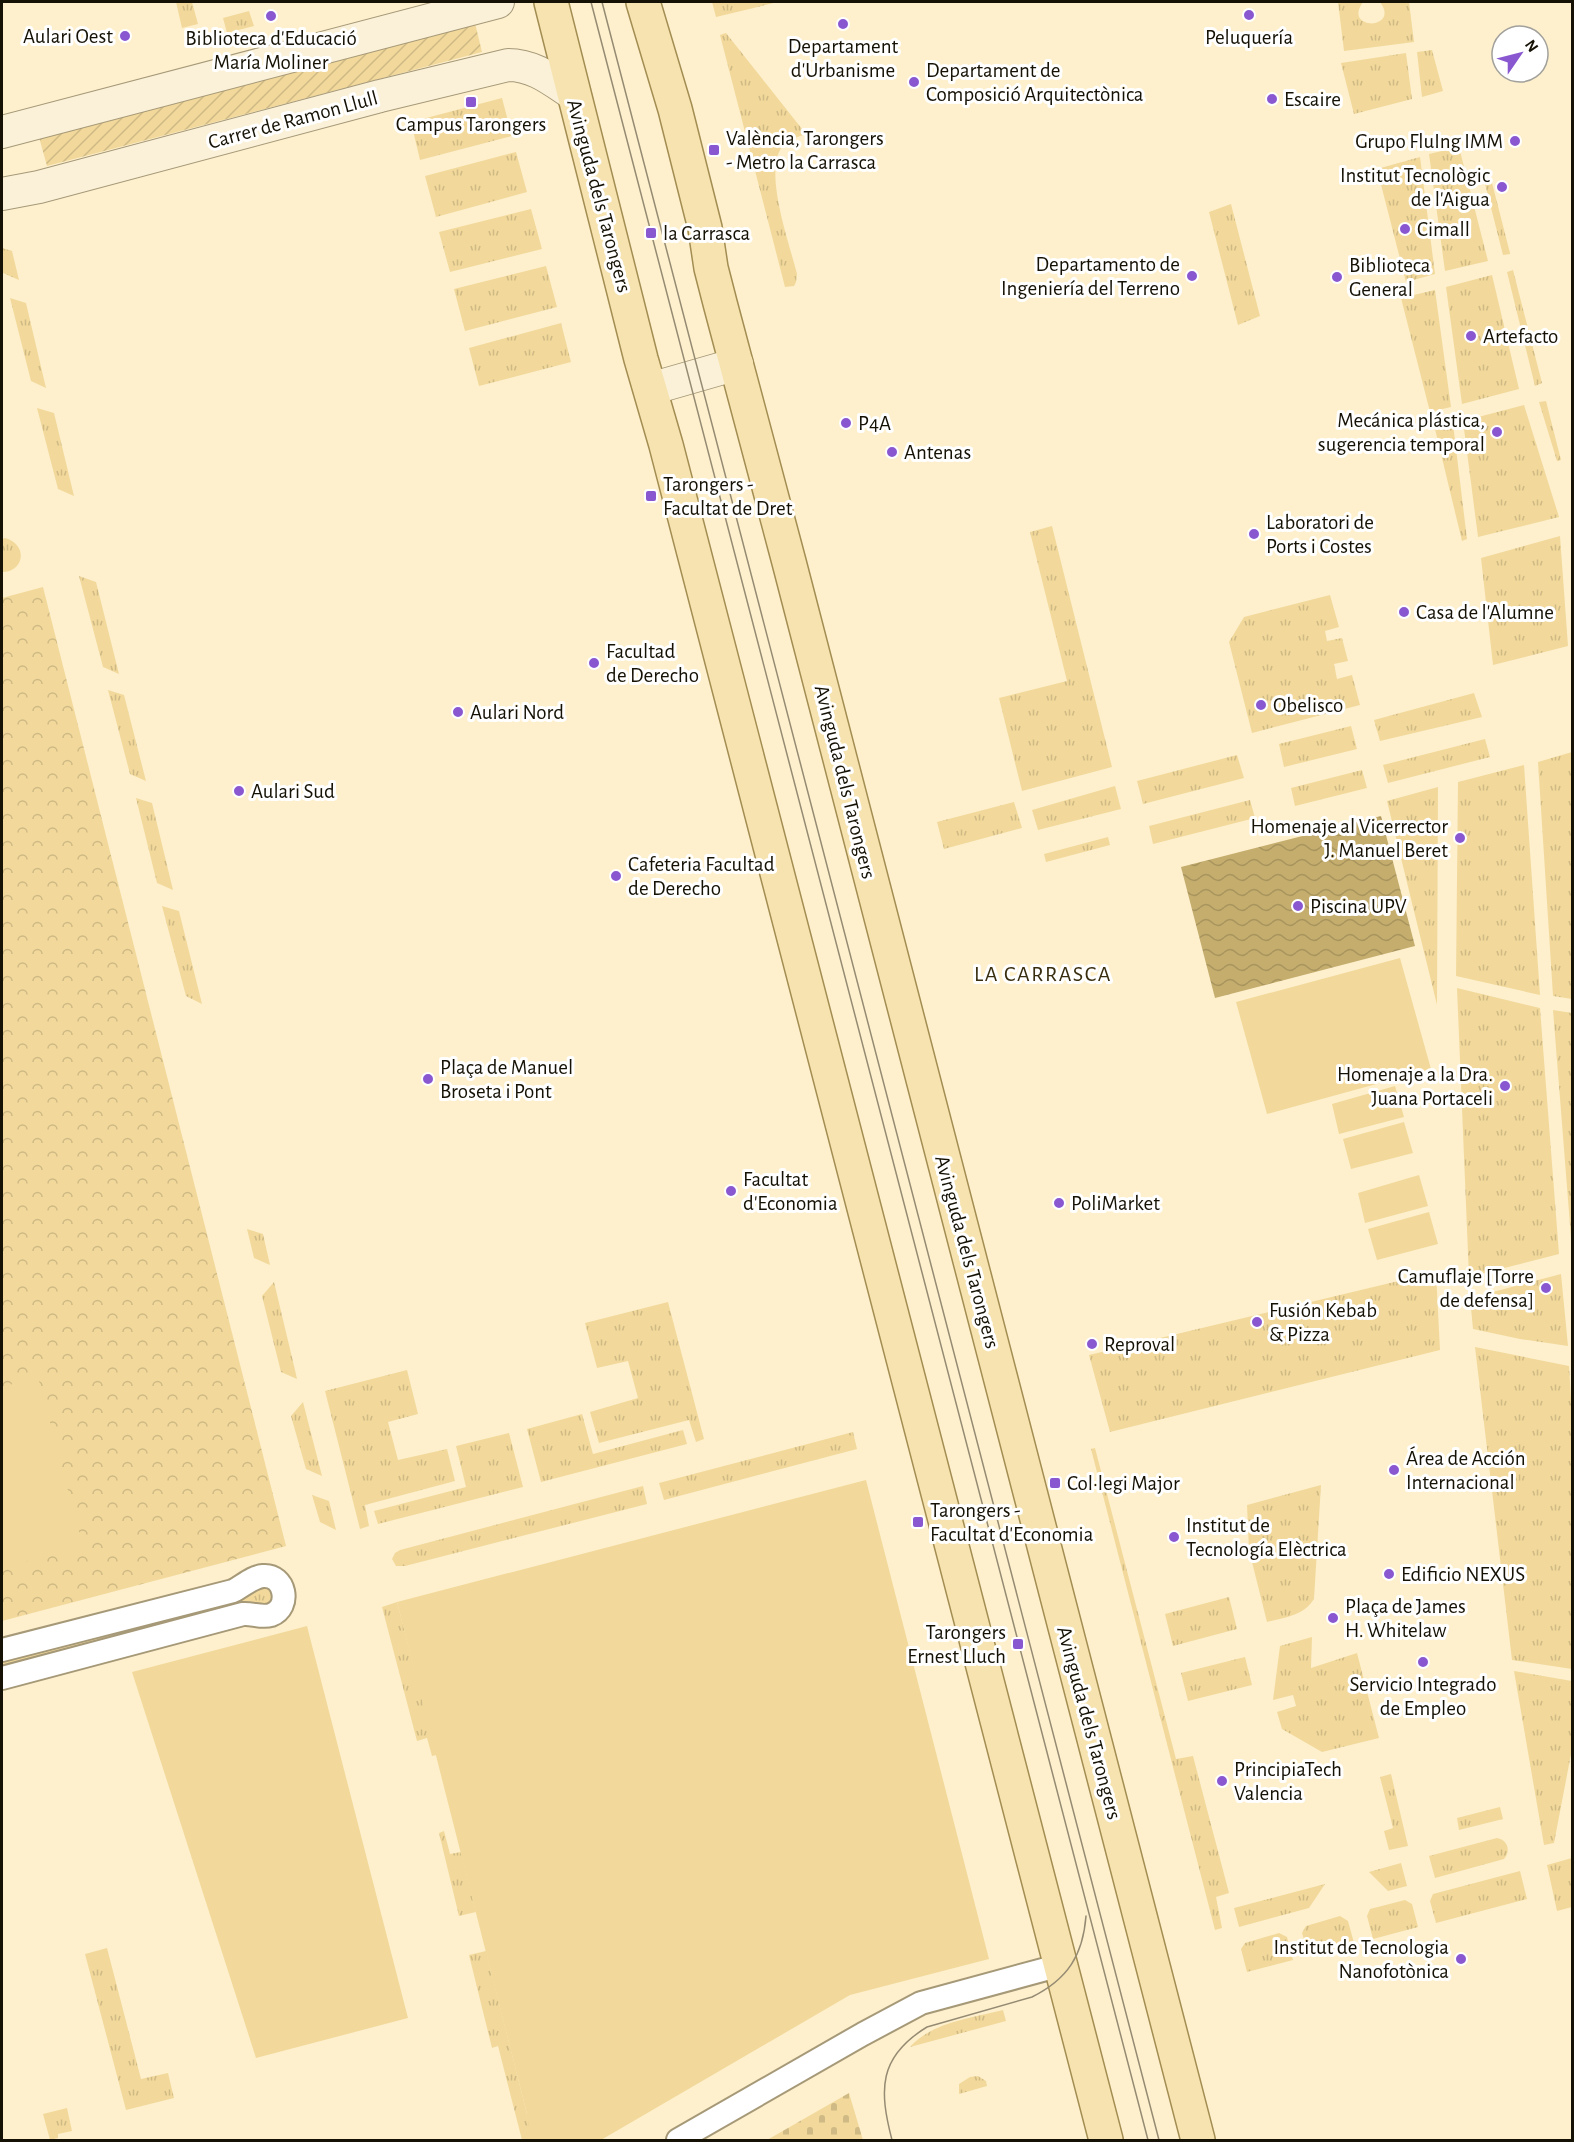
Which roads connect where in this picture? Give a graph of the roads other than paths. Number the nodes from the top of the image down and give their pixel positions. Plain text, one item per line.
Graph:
1 (498, 2) edge
2 (551, 2) edge
3 (639, 4) edge
4 (573, 94) junction
5 (2, 132) edge
6 (3, 186) edge
7 (737, 364) junction
8 (650, 389) junction
9 (2, 1650) edge
10 (2, 1678) edge
11 (1061, 1965) junction
12 (678, 2140) edge
13 (1106, 2140) edge
14 (1198, 2140) edge

1 - 5 main road
2 - 4 main road, Avinguda dels Tarongers
3 - 7 main road, Avinguda dels Tarongers
4 - 6 main road, Carrer de Ramon Llull
4 - 8 main road, Avinguda dels Tarongers
7 - 8 main road
7 - 14 main road, Avinguda dels Tarongers
8 - 11 main road, Avinguda dels Tarongers
9 - 10 street
11 - 12 street
11 - 13 main road, Avinguda dels Tarongers

